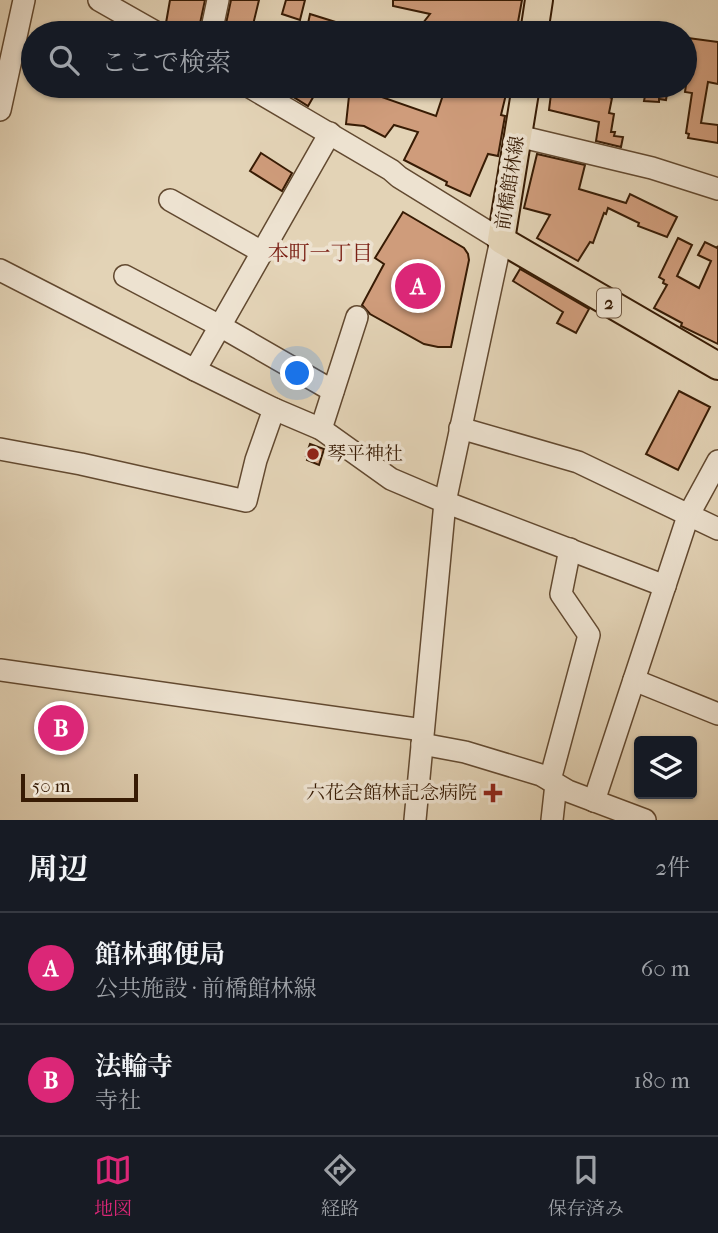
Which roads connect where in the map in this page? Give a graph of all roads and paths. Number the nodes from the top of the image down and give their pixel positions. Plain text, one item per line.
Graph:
1 (24, 0) edge
2 (99, 0) edge
3 (218, 0) edge
4 (539, 0) edge
5 (136, 21) edge
6 (214, 21) edge
7 (536, 21) edge
8 (268, 98) edge
9 (524, 98) edge
10 (0, 110) edge
11 (330, 133) junction
12 (518, 136) junction
13 (718, 189) edge
14 (170, 200) dead end
15 (501, 240) junction
16 (262, 252) junction
17 (0, 270) edge
18 (125, 276) dead end
19 (357, 317) dead end
20 (220, 326) junction
21 (718, 366) edge
22 (195, 370) junction
23 (333, 391) junction
24 (274, 409) junction
25 (460, 428) junction
26 (321, 429) junction
27 (0, 449) edge
28 (718, 461) edge
29 (445, 502) junction
30 (688, 516) junction
31 (718, 529) edge
32 (570, 549) junction
33 (665, 586) junction
34 (0, 670) edge
35 (634, 680) junction
36 (718, 714) edge
37 (423, 737) junction
38 (553, 782) junction
39 (594, 801) junction
40 (415, 820) edge
41 (552, 820) edge
42 (645, 820) edge

1 - 10 street
2 - 5 street
3 - 6 street
4 - 7 main road
8 - 11 street
9 - 12 main road, 前橋館林線
11 - 15 street
11 - 16 street
12 - 13 street
12 - 15 main road, 前橋館林線
14 - 16 street
15 - 21 main road, 前橋館林線 / 2
15 - 25 street
16 - 20 street
17 - 22 street
18 - 20 street
19 - 23 street
20 - 22 street
20 - 23 street
22 - 24 street
23 - 26 street
24 - 26 street
24 - 27 street
25 - 29 street
25 - 30 street
26 - 29 street
28 - 30 street
29 - 32 street
29 - 37 street
30 - 31 street
30 - 33 street
32 - 33 street
32 - 38 street
33 - 35 street
34 - 37 street
35 - 36 street
35 - 39 street
37 - 38 street
37 - 40 street
38 - 39 street
38 - 41 street
39 - 42 street

